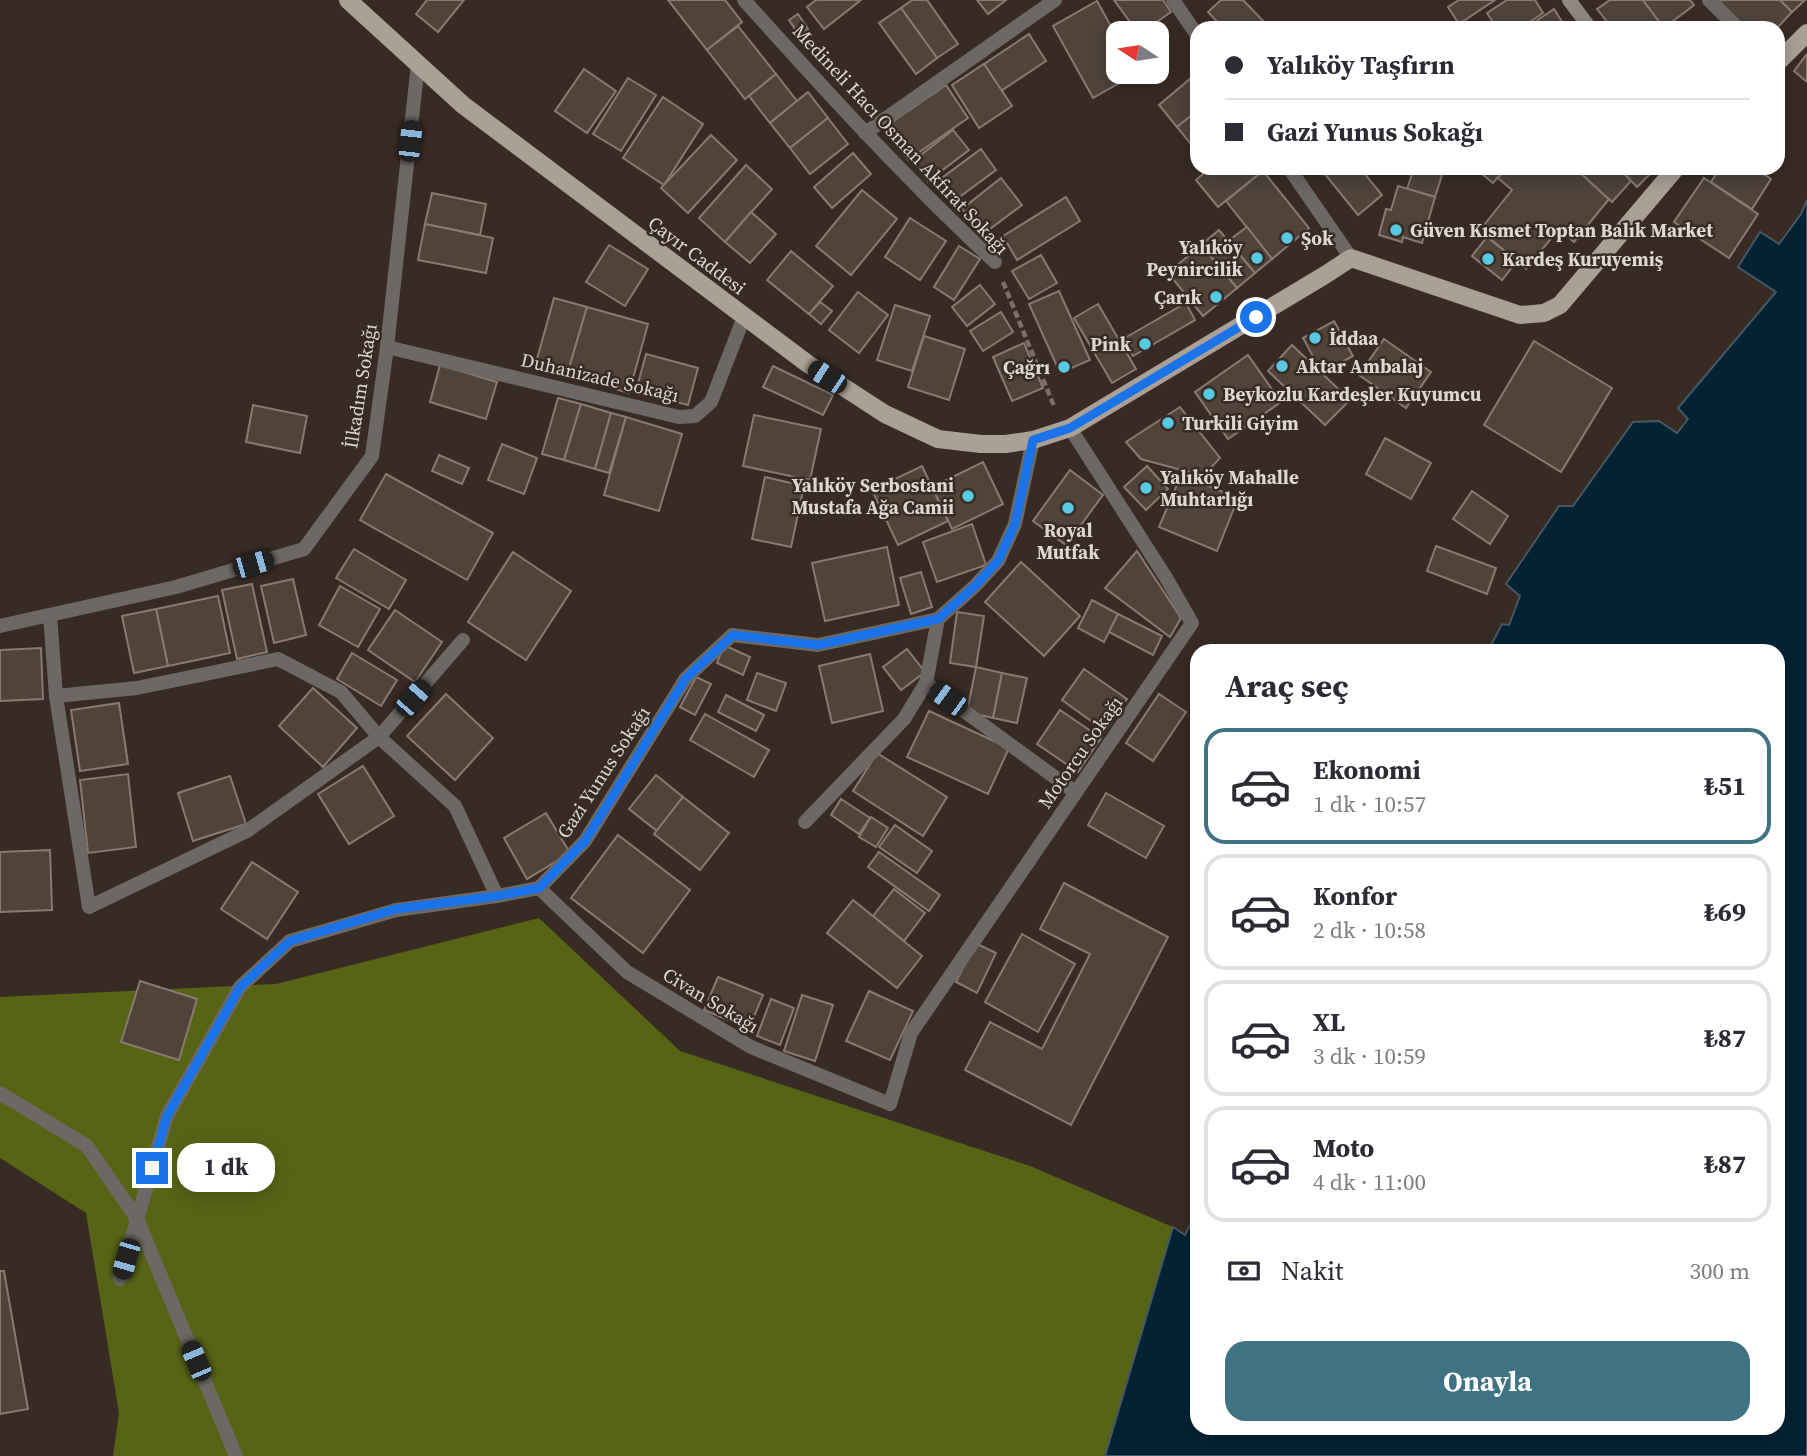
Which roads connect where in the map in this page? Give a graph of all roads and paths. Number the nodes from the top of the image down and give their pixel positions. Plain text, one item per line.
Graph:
1 (348, 0) edge
2 (744, 0) edge
3 (1055, 0) edge
4 (1173, 0) edge
5 (1569, 0) edge
6 (1709, 0) edge
7 (1585, 21) edge
8 (1730, 21) edge
9 (1190, 25) edge
10 (1807, 33) edge
11 (1785, 55) edge
12 (418, 64) junction
13 (865, 133) junction
14 (1294, 175) edge
15 (1670, 175) edge
16 (1351, 258) junction
17 (995, 262) joint
18 (744, 317) junction
19 (387, 347) junction
20 (1067, 429) junction
21 (1033, 440) junction
22 (50, 615) junction
23 (938, 619) junction
24 (0, 626) edge
25 (463, 640) dead end
26 (926, 683) junction
27 (56, 696) junction
28 (379, 737) junction
29 (1075, 792) junction
30 (805, 822) dead end
31 (539, 888) junction
32 (497, 896) junction
33 (0, 1093) edge
34 (890, 1104) joint
35 (137, 1219) junction
36 (120, 1279) dead end
37 (236, 1456) edge

1 - 12 main road, Çayır Caddesi
2 - 13 street, Medineli Hacı Osman Akfırat Sokağı
3 - 13 street
4 - 9 street
5 - 7 street
6 - 8 street
10 - 11 main road
12 - 18 main road, Çayır Caddesi
12 - 19 street, İlkadım Sokağı
13 - 17 street, Medineli Hacı Osman Akfırat Sokağı
14 - 16 street
15 - 16 main road
16 - 20 main road, Çayır Caddesi
17 - 20 path, Medineli Hacı Osman Akfırat Sokağı
18 - 19 street, Duhanizade Sokağı
18 - 21 main road, Çayır Caddesi
19 - 22 street, İlkadım Sokağı
20 - 21 main road, Çayır Caddesi
20 - 29 street, Motorcu Sokağı
21 - 23 street, Gazi Yunus Sokağı
22 - 24 street, İlkadım Sokağı
22 - 27 street
23 - 26 street
23 - 31 street, Gazi Yunus Sokağı
25 - 28 street
26 - 29 street
26 - 30 street
27 - 28 street
27 - 28 street
28 - 32 street
29 - 34 street, Motorcu Sokağı
31 - 32 street
31 - 34 street, Civan Sokağı
32 - 35 street
33 - 35 street
35 - 36 street
35 - 37 street

